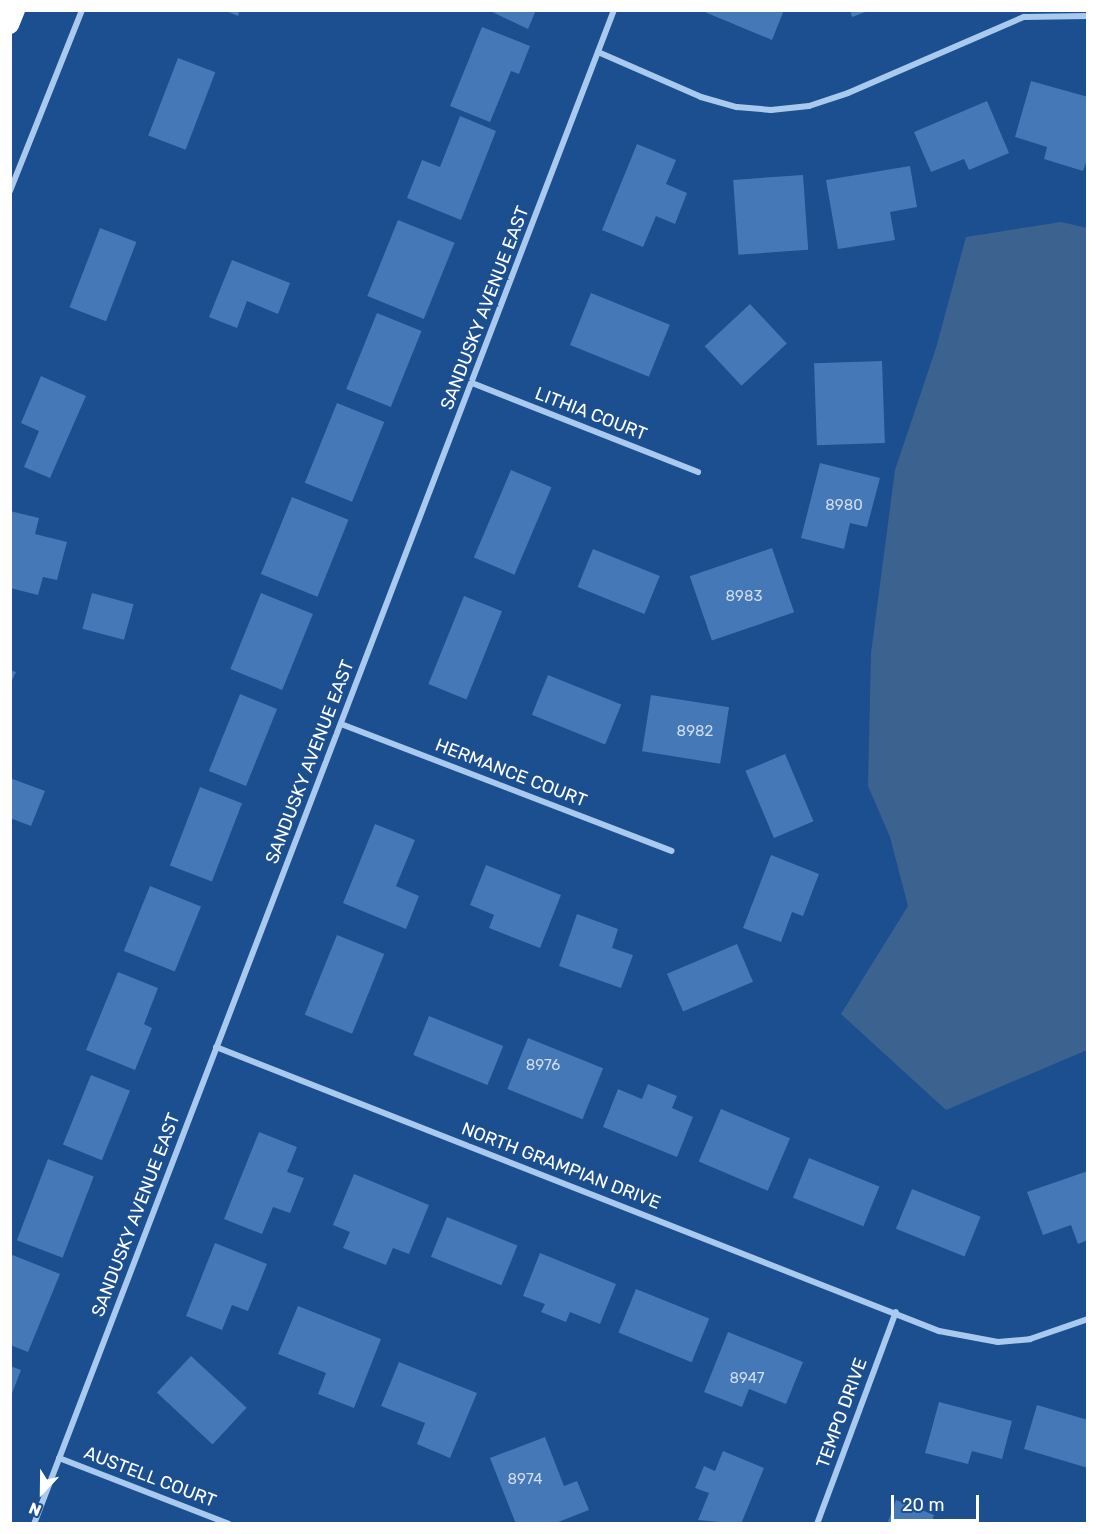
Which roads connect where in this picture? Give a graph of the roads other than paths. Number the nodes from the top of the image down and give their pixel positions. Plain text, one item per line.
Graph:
1 (16, 10) edge
2 (82, 10) edge
3 (614, 10) edge
4 (1088, 16) edge
5 (10, 25) edge
6 (598, 52) junction
7 (10, 191) edge
8 (472, 383) junction
9 (698, 472) dead end
10 (341, 724) junction
11 (671, 850) dead end
12 (216, 1047) junction
13 (896, 1312) junction
14 (1088, 1319) edge
15 (59, 1458) junction
16 (34, 1524) edge
17 (229, 1524) edge
18 (817, 1524) edge

1 - 5 highway
2 - 7 street
3 - 6 street, SANDUSKY AVENUE EAST
4 - 6 street
6 - 8 street, SANDUSKY AVENUE EAST
8 - 9 street, LITHIA COURT
8 - 10 street, SANDUSKY AVENUE EAST
10 - 11 street, HERMANCE COURT
10 - 12 street, SANDUSKY AVENUE EAST
12 - 13 street, NORTH GRAMPIAN DRIVE
12 - 15 street, SANDUSKY AVENUE EAST
13 - 14 street, NORTH GRAMPIAN DRIVE
13 - 18 street, TEMPO DRIVE
15 - 16 street, SANDUSKY AVENUE EAST
15 - 17 street, AUSTELL COURT

